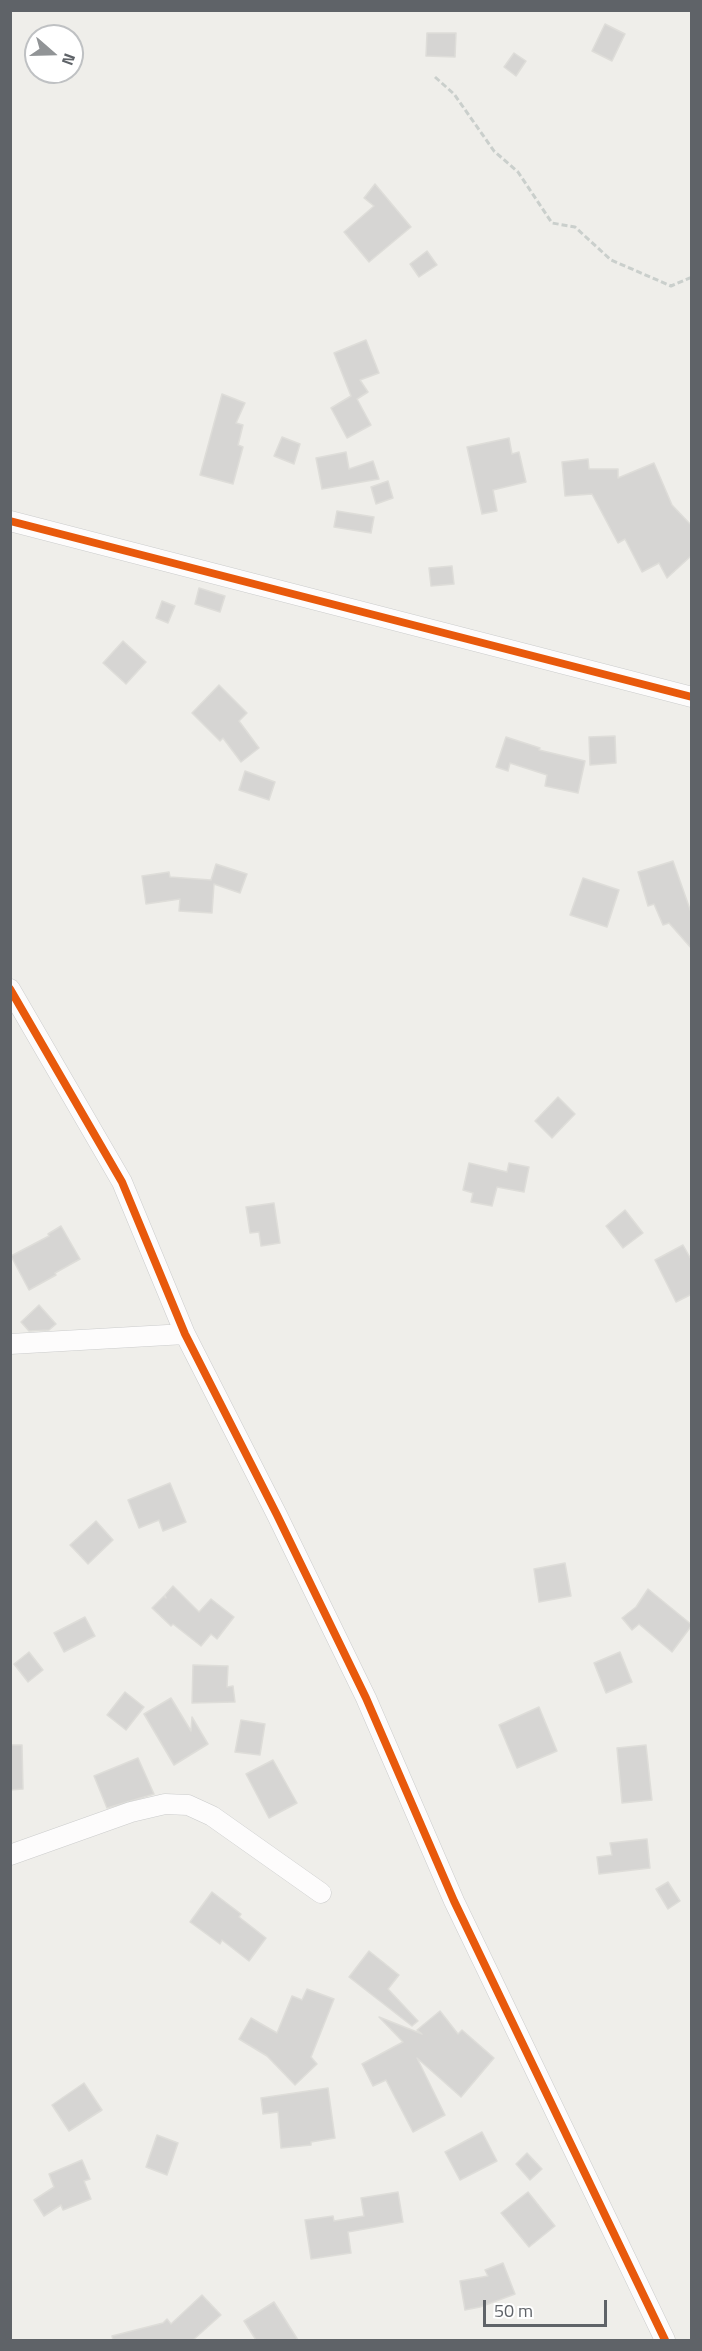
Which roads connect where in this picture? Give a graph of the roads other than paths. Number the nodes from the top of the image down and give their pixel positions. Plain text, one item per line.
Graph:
1 (10, 521) edge
2 (692, 697) edge
3 (10, 989) edge
4 (185, 1334) junction
5 (10, 1344) edge
6 (10, 1855) edge
7 (321, 1893) dead end
8 (665, 2340) edge

1 - 2 street
3 - 4 street
4 - 5 street
4 - 8 street
6 - 7 street

